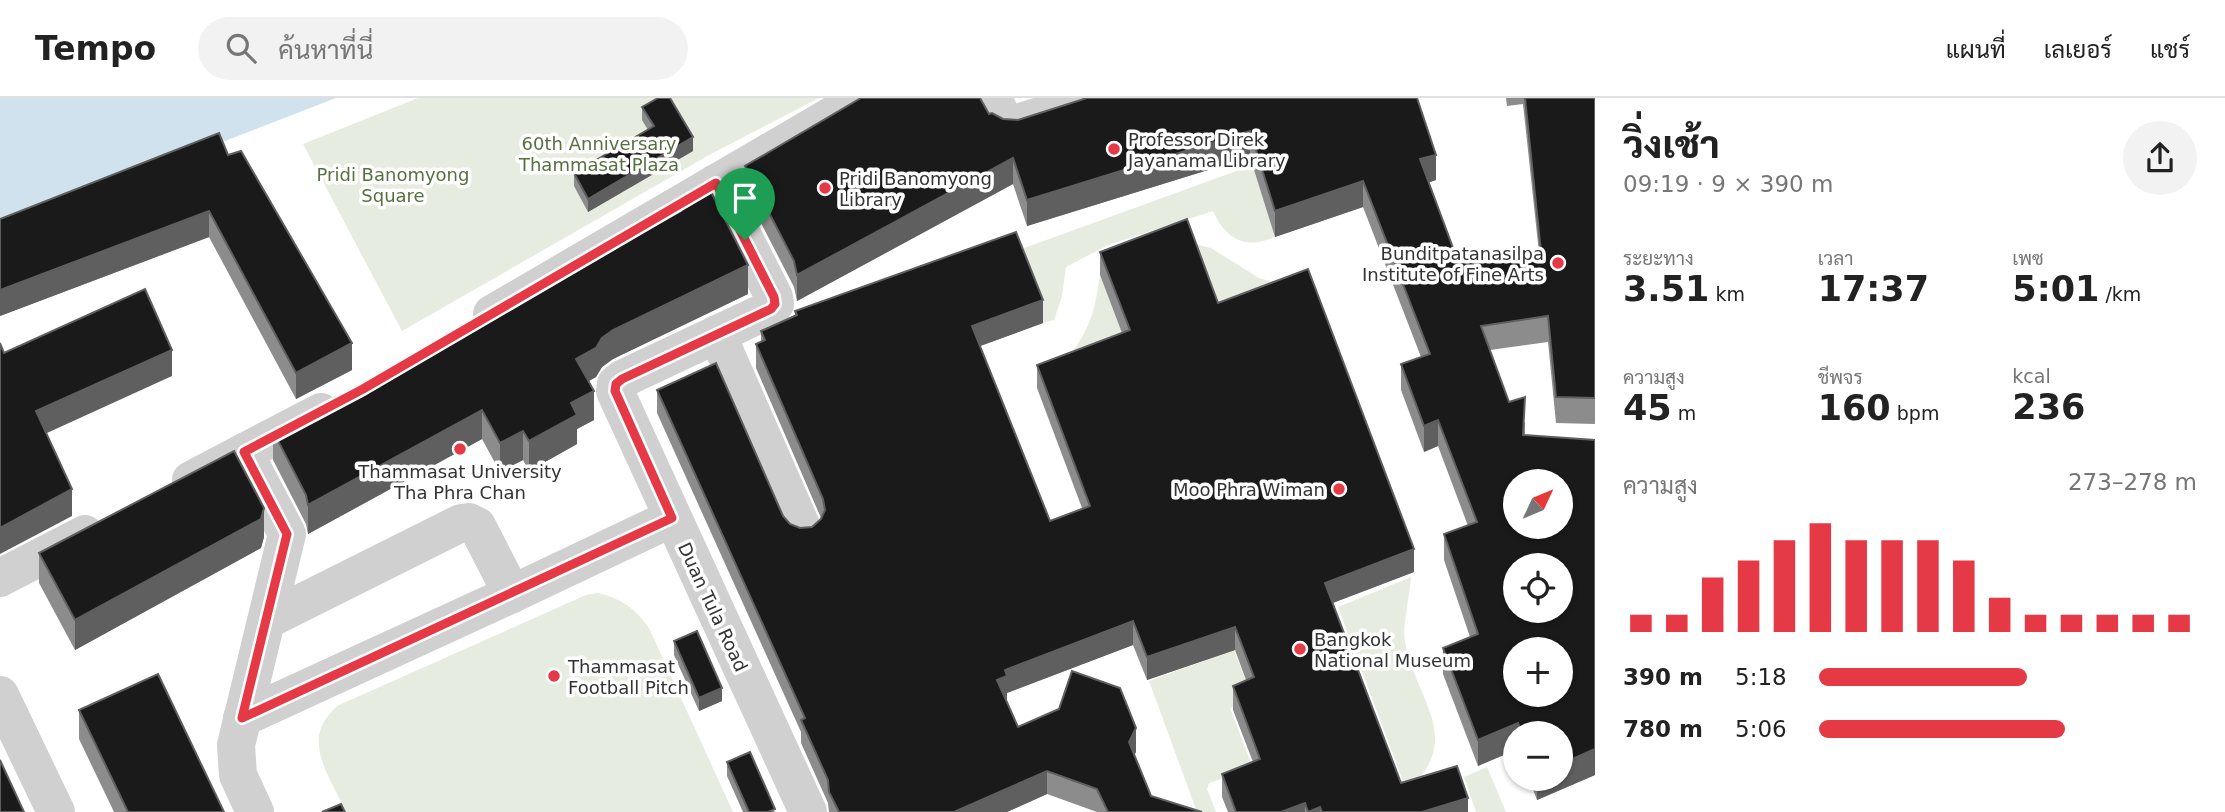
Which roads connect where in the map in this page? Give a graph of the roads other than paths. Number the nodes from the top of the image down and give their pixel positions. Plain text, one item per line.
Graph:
1 (862, 98) edge
2 (993, 98) edge
3 (1097, 98) edge
4 (716, 183) junction
5 (460, 332) edge
6 (718, 334) junction
7 (351, 396) edge
8 (244, 452) junction
9 (159, 496) edge
10 (672, 518) junction
11 (110, 522) edge
12 (803, 530) edge
13 (0, 578) edge
14 (512, 594) junction
15 (267, 620) junction
16 (0, 695) edge
17 (242, 718) junction
18 (56, 812) edge
19 (255, 812) edge
20 (808, 812) edge

1 - 4 street
2 - 3 street
4 - 5 street
4 - 6 street
6 - 10 street, Duan Tula Road
6 - 12 street
7 - 8 street
8 - 9 street
8 - 15 street
10 - 14 street
10 - 20 street, Duan Tula Road
11 - 13 street
14 - 15 street
14 - 17 street
15 - 17 street
16 - 18 street
17 - 19 street

